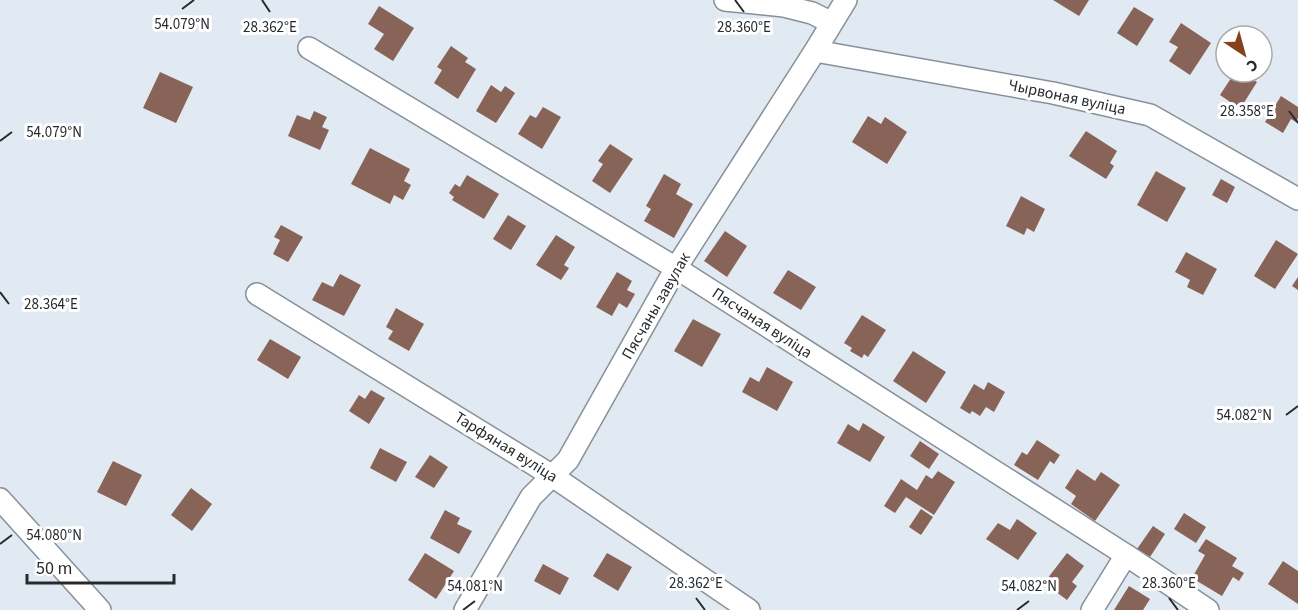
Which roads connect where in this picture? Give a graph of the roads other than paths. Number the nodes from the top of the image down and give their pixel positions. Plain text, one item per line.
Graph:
1 (725, 0) edge
2 (846, 0) edge
3 (832, 23) junction
4 (309, 48) dead end
5 (815, 51) junction
6 (1298, 199) edge
7 (676, 268) junction
8 (257, 294) dead end
9 (551, 475) junction
10 (0, 499) edge
11 (1126, 555) junction
12 (100, 610) edge
13 (465, 610) edge
14 (749, 610) edge
15 (1092, 610) edge
16 (1208, 610) edge

1 - 3 street
2 - 3 street, Пясчаны завулак
3 - 5 street, Пясчаны завулак
4 - 7 street, Пясчаная вуліца
5 - 6 street, Чырвоная вуліца
5 - 7 street, Пясчаны завулак
7 - 9 street, Пясчаны завулак
7 - 11 street, Пясчаная вуліца
8 - 9 street, Тарфяная вуліца
9 - 13 street, Пясчаны завулак
9 - 14 street, Тарфяная вуліца
10 - 12 street
11 - 15 street
11 - 16 street, Пясчаная вуліца

